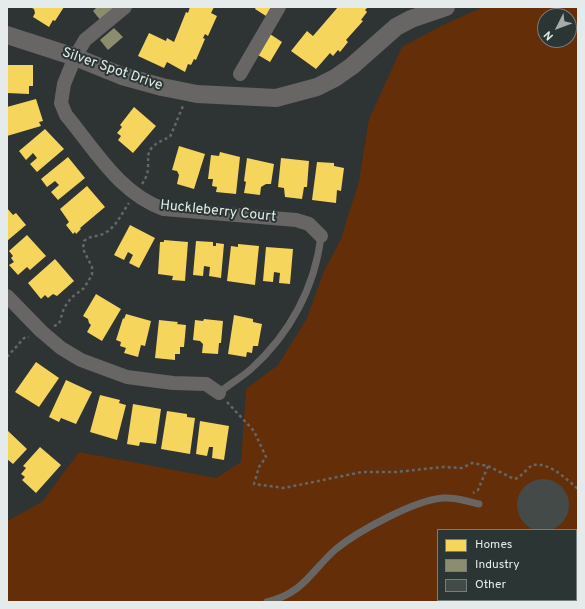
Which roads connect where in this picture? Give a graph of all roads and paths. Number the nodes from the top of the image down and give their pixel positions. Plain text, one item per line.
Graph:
1 (125, 7) edge
2 (279, 7) edge
3 (446, 7) edge
4 (412, 11) edge
5 (7, 35) edge
6 (75, 57) junction
7 (240, 74) dead end
8 (186, 92) junction
9 (135, 195) junction
10 (321, 236) joint
11 (7, 296) edge
12 (41, 332) junction
13 (7, 357) edge
14 (219, 393) junction
15 (488, 466) junction
16 (578, 489) edge
17 (465, 500) junction
18 (479, 504) dead end
19 (267, 602) edge

1 - 6 street, Huckleberry Court
2 - 7 street
3 - 4 street, Silver Spot Drive
4 - 8 street, Silver Spot Drive
5 - 6 street, Silver Spot Drive
6 - 8 street, Silver Spot Drive
6 - 9 street, Huckleberry Court
8 - 9 path
9 - 10 street, Huckleberry Court
9 - 12 path
10 - 14 lane
11 - 12 street
12 - 13 path
12 - 14 street
14 - 15 path
15 - 16 path
15 - 17 path
17 - 18 lane
17 - 19 lane

